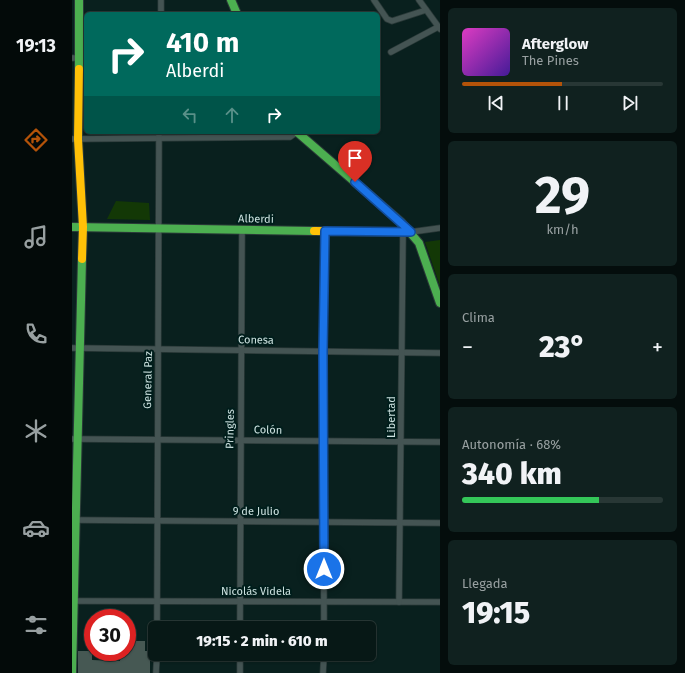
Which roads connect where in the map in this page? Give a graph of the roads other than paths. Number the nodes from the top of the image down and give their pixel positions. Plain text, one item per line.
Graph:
1 (79, 0) edge
2 (161, 0) edge
3 (231, 0) edge
4 (374, 0) edge
5 (419, 0) edge
6 (426, 10) junction
7 (161, 12) edge
8 (236, 12) edge
9 (439, 28) edge
10 (391, 52) dead end
11 (79, 58) edge
12 (294, 134) edge
13 (299, 134) edge
14 (159, 135) edge
15 (75, 139) edge
16 (72, 227) edge
17 (83, 228) junction
18 (440, 228) edge
19 (159, 229) junction
20 (242, 229) junction
21 (325, 231) junction
22 (407, 232) junction
23 (440, 303) edge
24 (72, 348) edge
25 (81, 348) junction
26 (159, 348) junction
27 (241, 350) junction
28 (323, 352) junction
29 (402, 353) junction
30 (440, 353) edge
31 (75, 439) edge
32 (157, 440) junction
33 (240, 440) junction
34 (324, 441) junction
35 (401, 441) junction
36 (440, 442) edge
37 (74, 520) edge
38 (157, 521) junction
39 (239, 521) junction
40 (324, 522) junction
41 (401, 523) junction
42 (440, 523) edge
43 (157, 600) junction
44 (73, 601) edge
45 (240, 601) junction
46 (325, 601) junction
47 (399, 602) junction
48 (440, 602) edge
49 (157, 621) edge
50 (240, 621) edge
51 (324, 621) edge
52 (157, 661) edge
53 (240, 661) edge
54 (324, 661) edge
55 (72, 673) edge
56 (156, 673) edge
57 (240, 673) edge
58 (324, 673) edge

1 - 11 street
2 - 7 street
3 - 8 street
4 - 6 street
5 - 6 street
6 - 9 street
9 - 10 street
11 - 15 street
12 - 14 street
13 - 22 street
14 - 15 street
14 - 19 street, General Paz
15 - 17 street
16 - 17 street, Alberdi
17 - 19 street, Alberdi
17 - 25 street
18 - 22 street, Alberdi
19 - 20 street, Alberdi
19 - 26 street, General Paz
20 - 21 street, Alberdi
20 - 27 street, Pringles
21 - 22 street, Alberdi
21 - 28 street
22 - 23 street
22 - 29 street, Libertad
24 - 25 street, Conesa
25 - 26 street, Conesa
25 - 31 street
26 - 27 street, Conesa
26 - 32 street, General Paz
27 - 28 street, Conesa
27 - 33 street, Pringles
28 - 29 street, Conesa
28 - 34 street
29 - 30 street, Conesa
29 - 35 street, Libertad
31 - 32 street, Colón
31 - 37 street
32 - 33 street, Colón
32 - 38 street, General Paz
33 - 34 street, Colón
33 - 39 street, Pringles
34 - 35 street, Colón
34 - 40 street
35 - 36 street, Colón
35 - 41 street, Libertad
37 - 38 street, 9 de Julio
37 - 44 street
38 - 39 street, 9 de Julio
38 - 43 street, General Paz
39 - 40 street, 9 de Julio
39 - 45 street, Pringles
40 - 41 street, 9 de Julio
40 - 46 street
41 - 42 street, 9 de Julio
41 - 47 street, Libertad
43 - 44 street, Nicolás Videla
43 - 45 street, Nicolás Videla
43 - 49 street, General Paz
44 - 55 street
45 - 46 street, Nicolás Videla
45 - 50 street, Pringles
46 - 47 street, Nicolás Videla
46 - 51 street
47 - 48 street, Nicolás Videla
52 - 56 street
53 - 57 street
54 - 58 street

